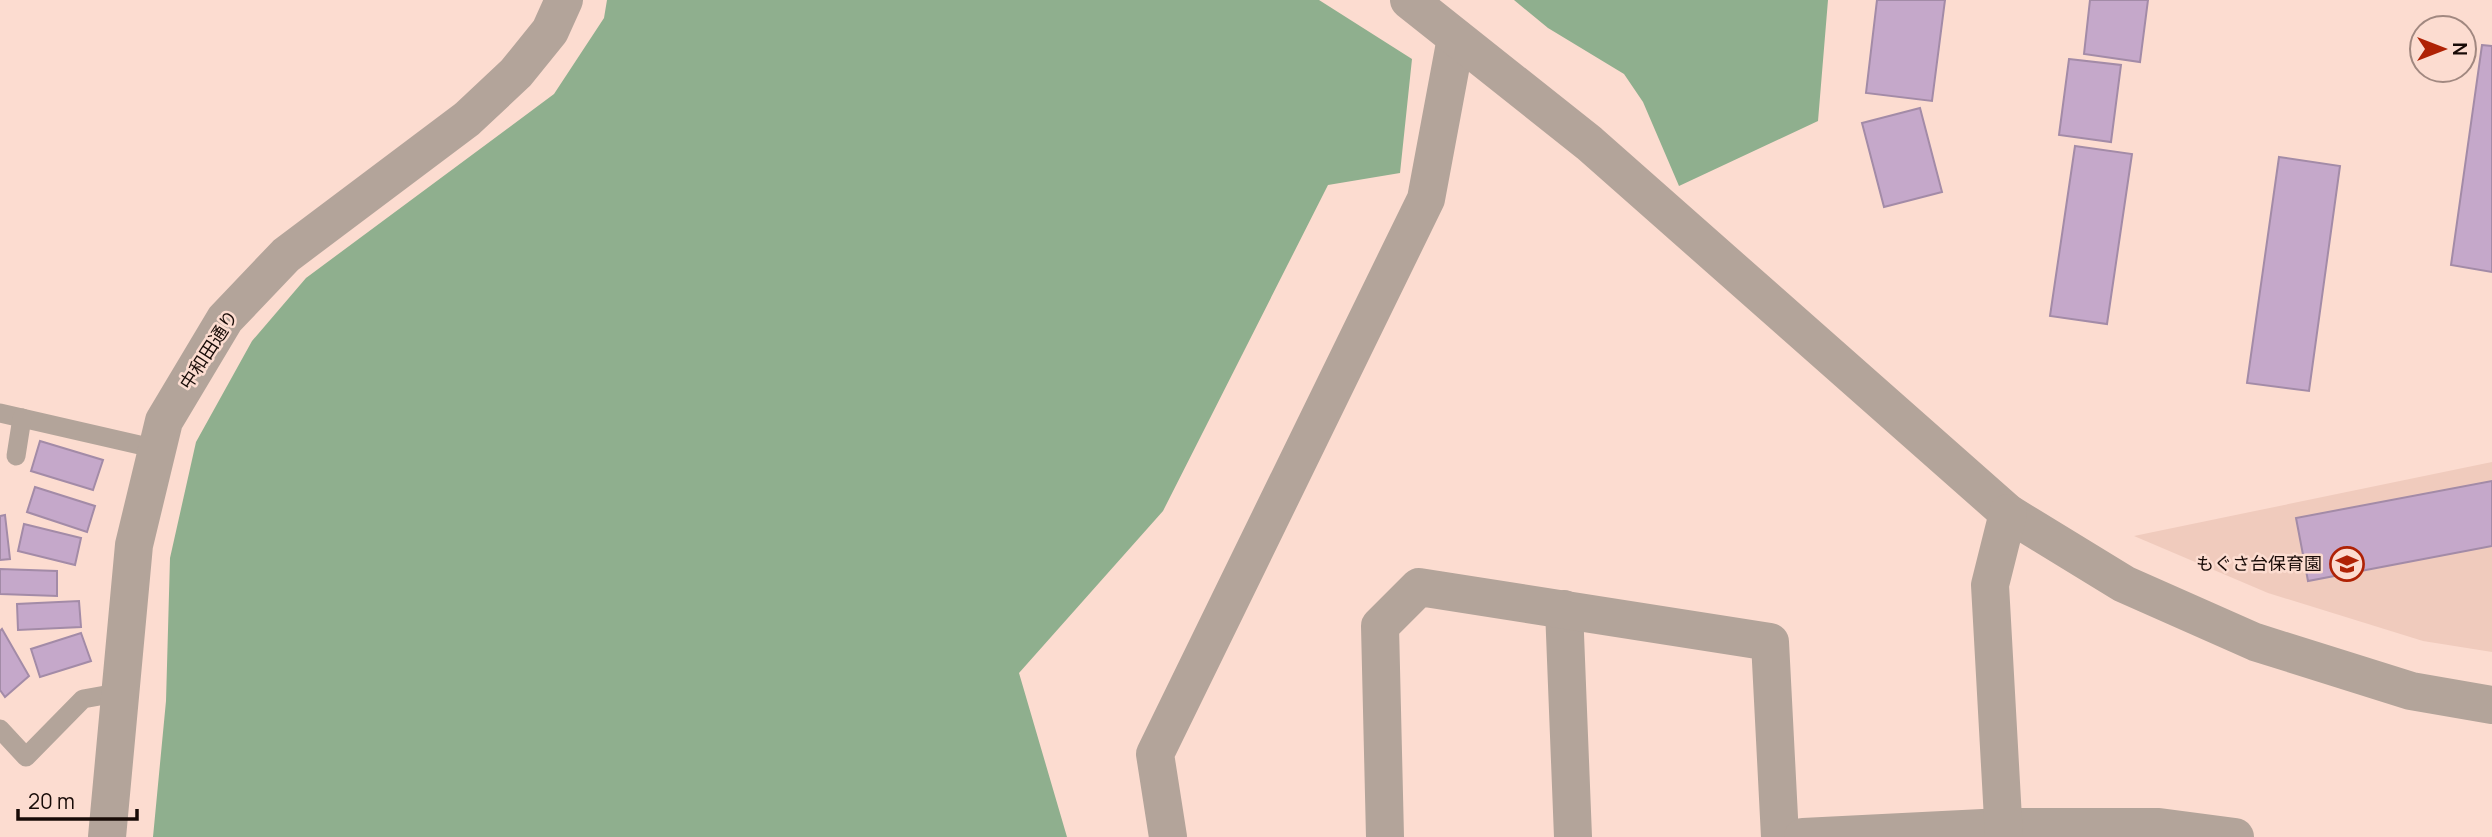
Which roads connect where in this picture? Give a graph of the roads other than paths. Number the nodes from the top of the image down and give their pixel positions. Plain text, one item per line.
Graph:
1 (564, 0) edge
2 (1409, 0) edge
3 (1456, 38) junction
4 (0, 413) edge
5 (22, 418) junction
6 (157, 449) junction
7 (16, 456) dead end
8 (2008, 513) junction
9 (1564, 609) junction
10 (122, 692) junction
11 (2492, 705) edge
12 (0, 729) edge
13 (2003, 832) edge
14 (2226, 836) edge
15 (107, 837) edge
16 (1168, 837) edge
17 (1385, 837) edge
18 (1573, 837) edge
19 (1780, 837) edge
20 (1803, 837) edge

1 - 6 street, 中和田通り
2 - 3 street
3 - 8 street
3 - 16 street
4 - 5 lane
5 - 6 lane
5 - 7 lane
6 - 10 street, 中和田通り
8 - 11 street
8 - 13 street
9 - 17 street
9 - 18 street
9 - 19 street
10 - 12 lane
10 - 15 street, 中和田通り
13 - 14 street
13 - 20 street

